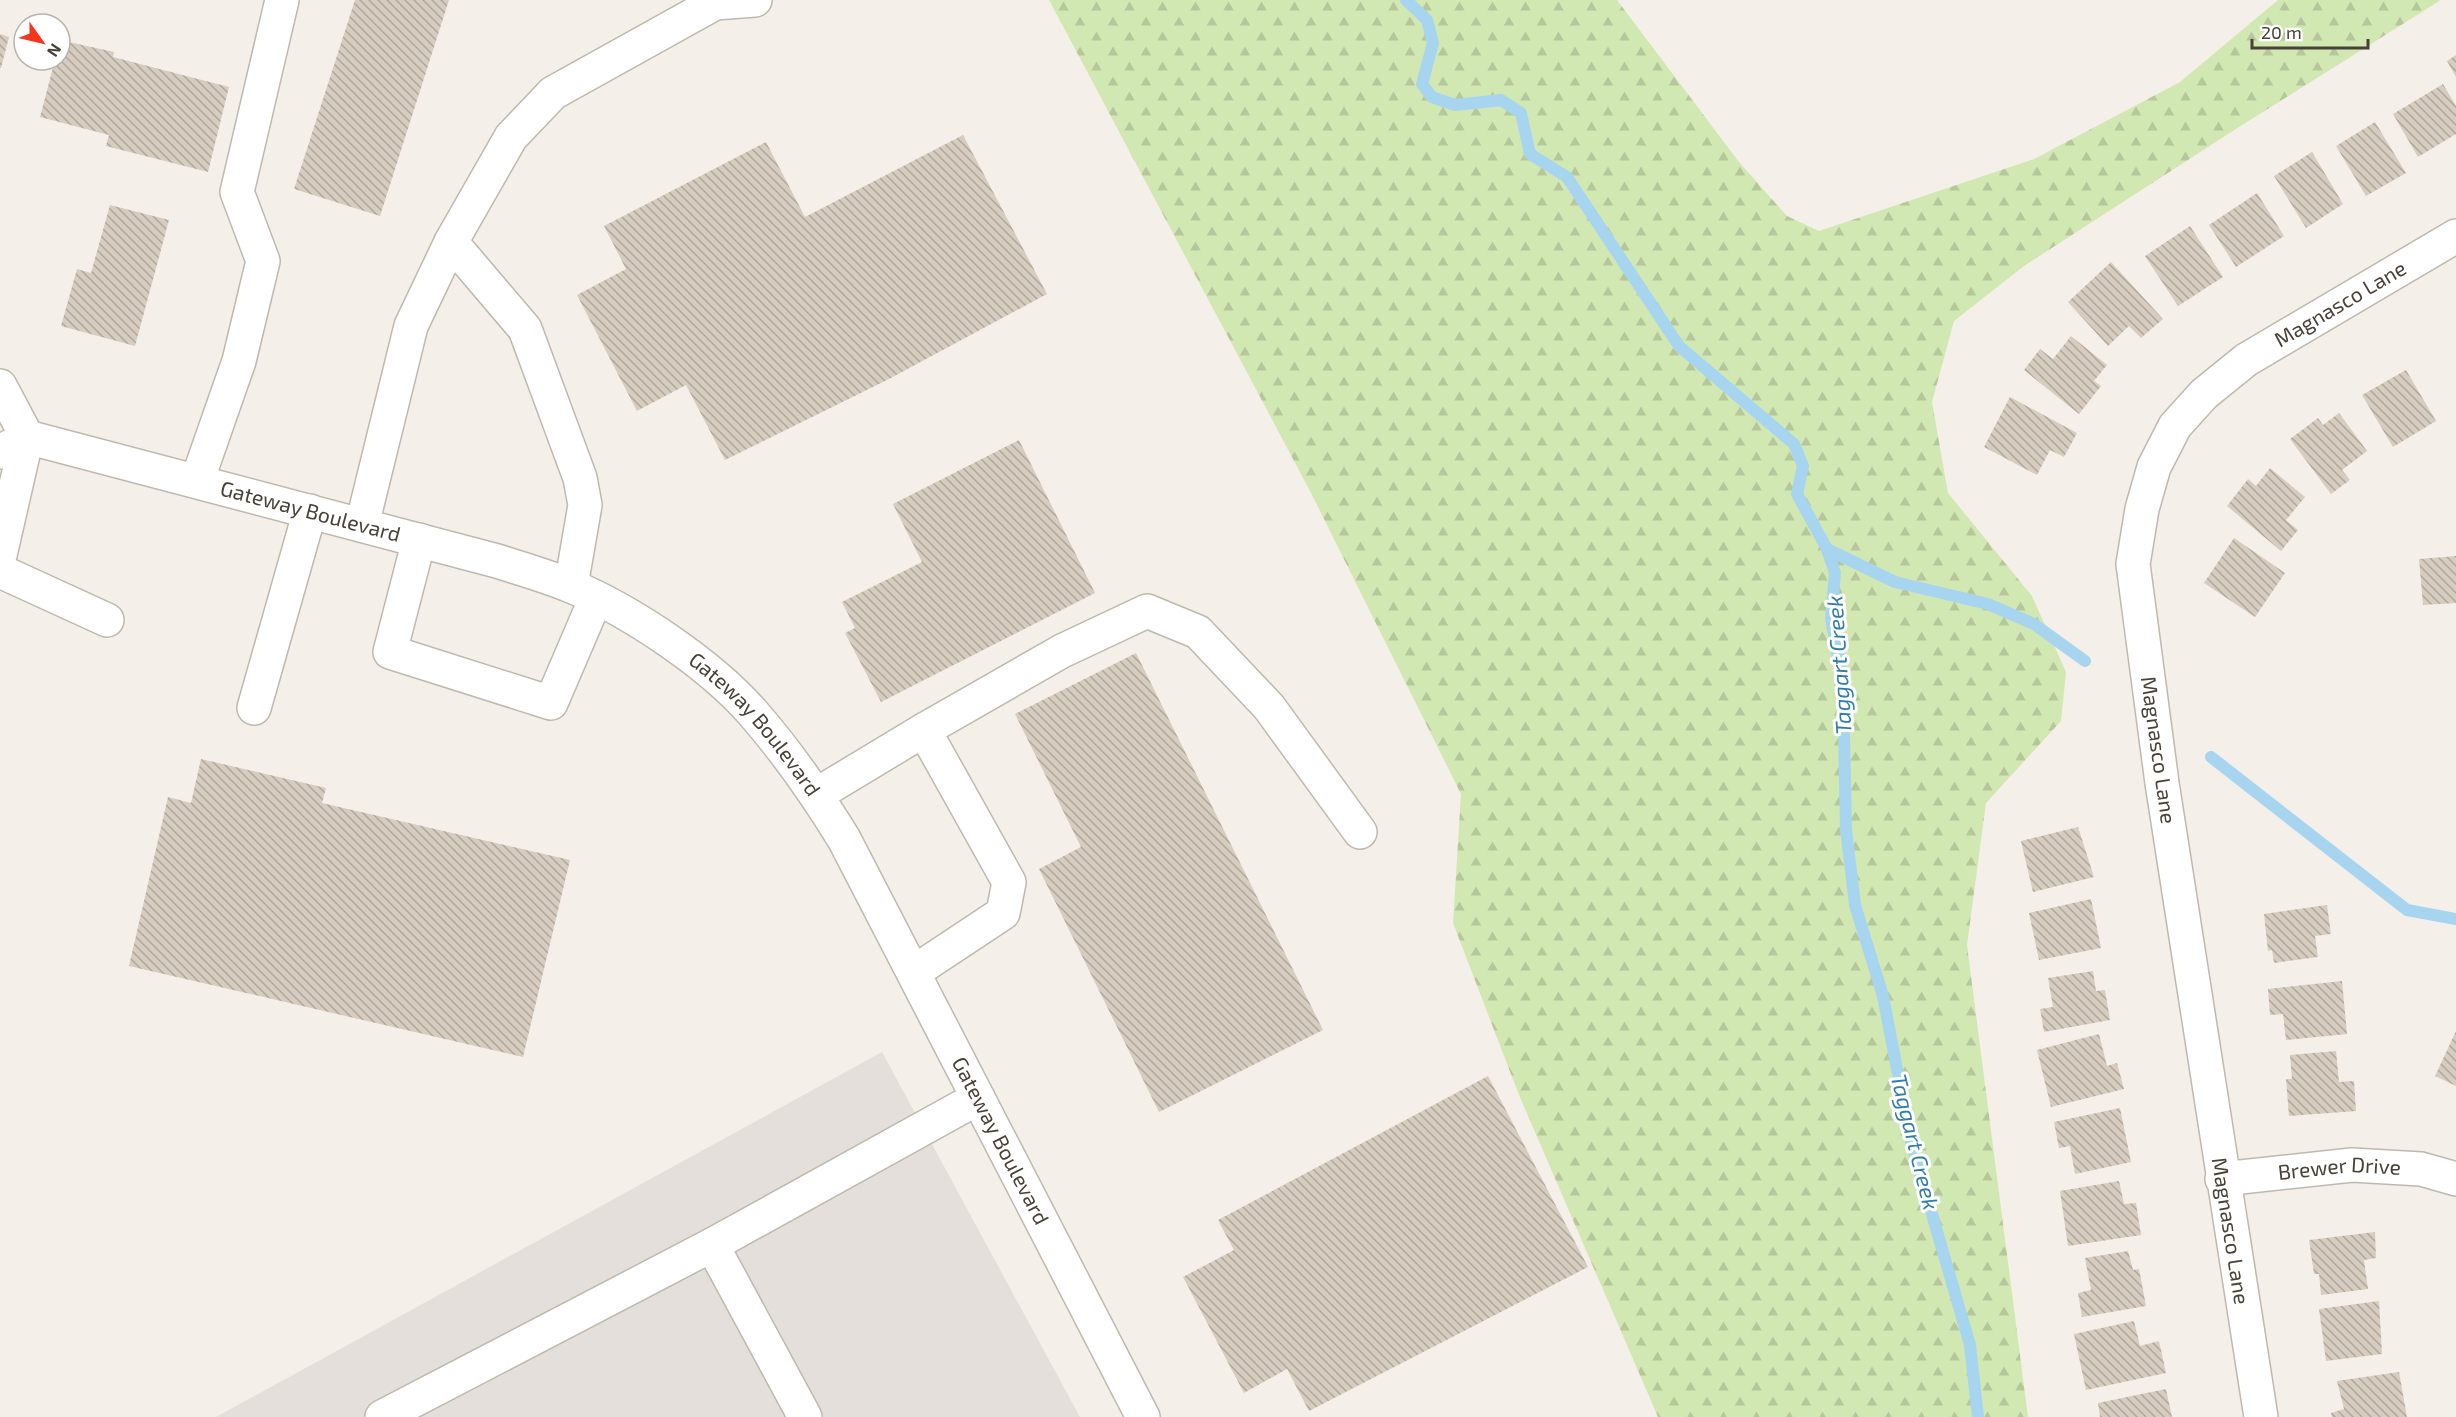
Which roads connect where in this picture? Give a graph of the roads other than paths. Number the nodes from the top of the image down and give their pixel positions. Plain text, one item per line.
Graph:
1 (282, 0) edge
2 (755, 0) edge
3 (2456, 236) edge
4 (451, 242) junction
5 (0, 386) edge
6 (14, 444) edge
7 (197, 481) junction
8 (310, 511) junction
9 (362, 525) junction
10 (419, 540) junction
11 (0, 555) edge
12 (0, 571) edge
13 (583, 592) junction
14 (107, 620) dead end
15 (254, 708) dead end
16 (924, 730) junction
17 (816, 795) junction
18 (1360, 832) dead end
19 (914, 972) junction
20 (978, 1098) junction
21 (2222, 1179) junction
22 (2456, 1179) edge
23 (712, 1245) junction
24 (382, 1417) edge
25 (805, 1417) edge
26 (1143, 1417) edge
27 (2260, 1417) edge

1 - 7 street
2 - 4 street
3 - 21 street, Magnasco Lane
4 - 9 street
4 - 13 street
5 - 6 street
6 - 7 street, Gateway Boulevard
6 - 11 street
7 - 8 street, Gateway Boulevard
8 - 9 street, Gateway Boulevard
8 - 15 street
9 - 10 street, Gateway Boulevard
10 - 13 street, Gateway Boulevard
10 - 13 street
12 - 14 street
13 - 17 street, Gateway Boulevard
16 - 17 street
16 - 18 street
16 - 19 street
17 - 19 street, Gateway Boulevard
19 - 20 street, Gateway Boulevard
20 - 23 street
20 - 26 street, Gateway Boulevard
21 - 22 street, Brewer Drive
21 - 27 street, Magnasco Lane
23 - 24 street
23 - 25 street

